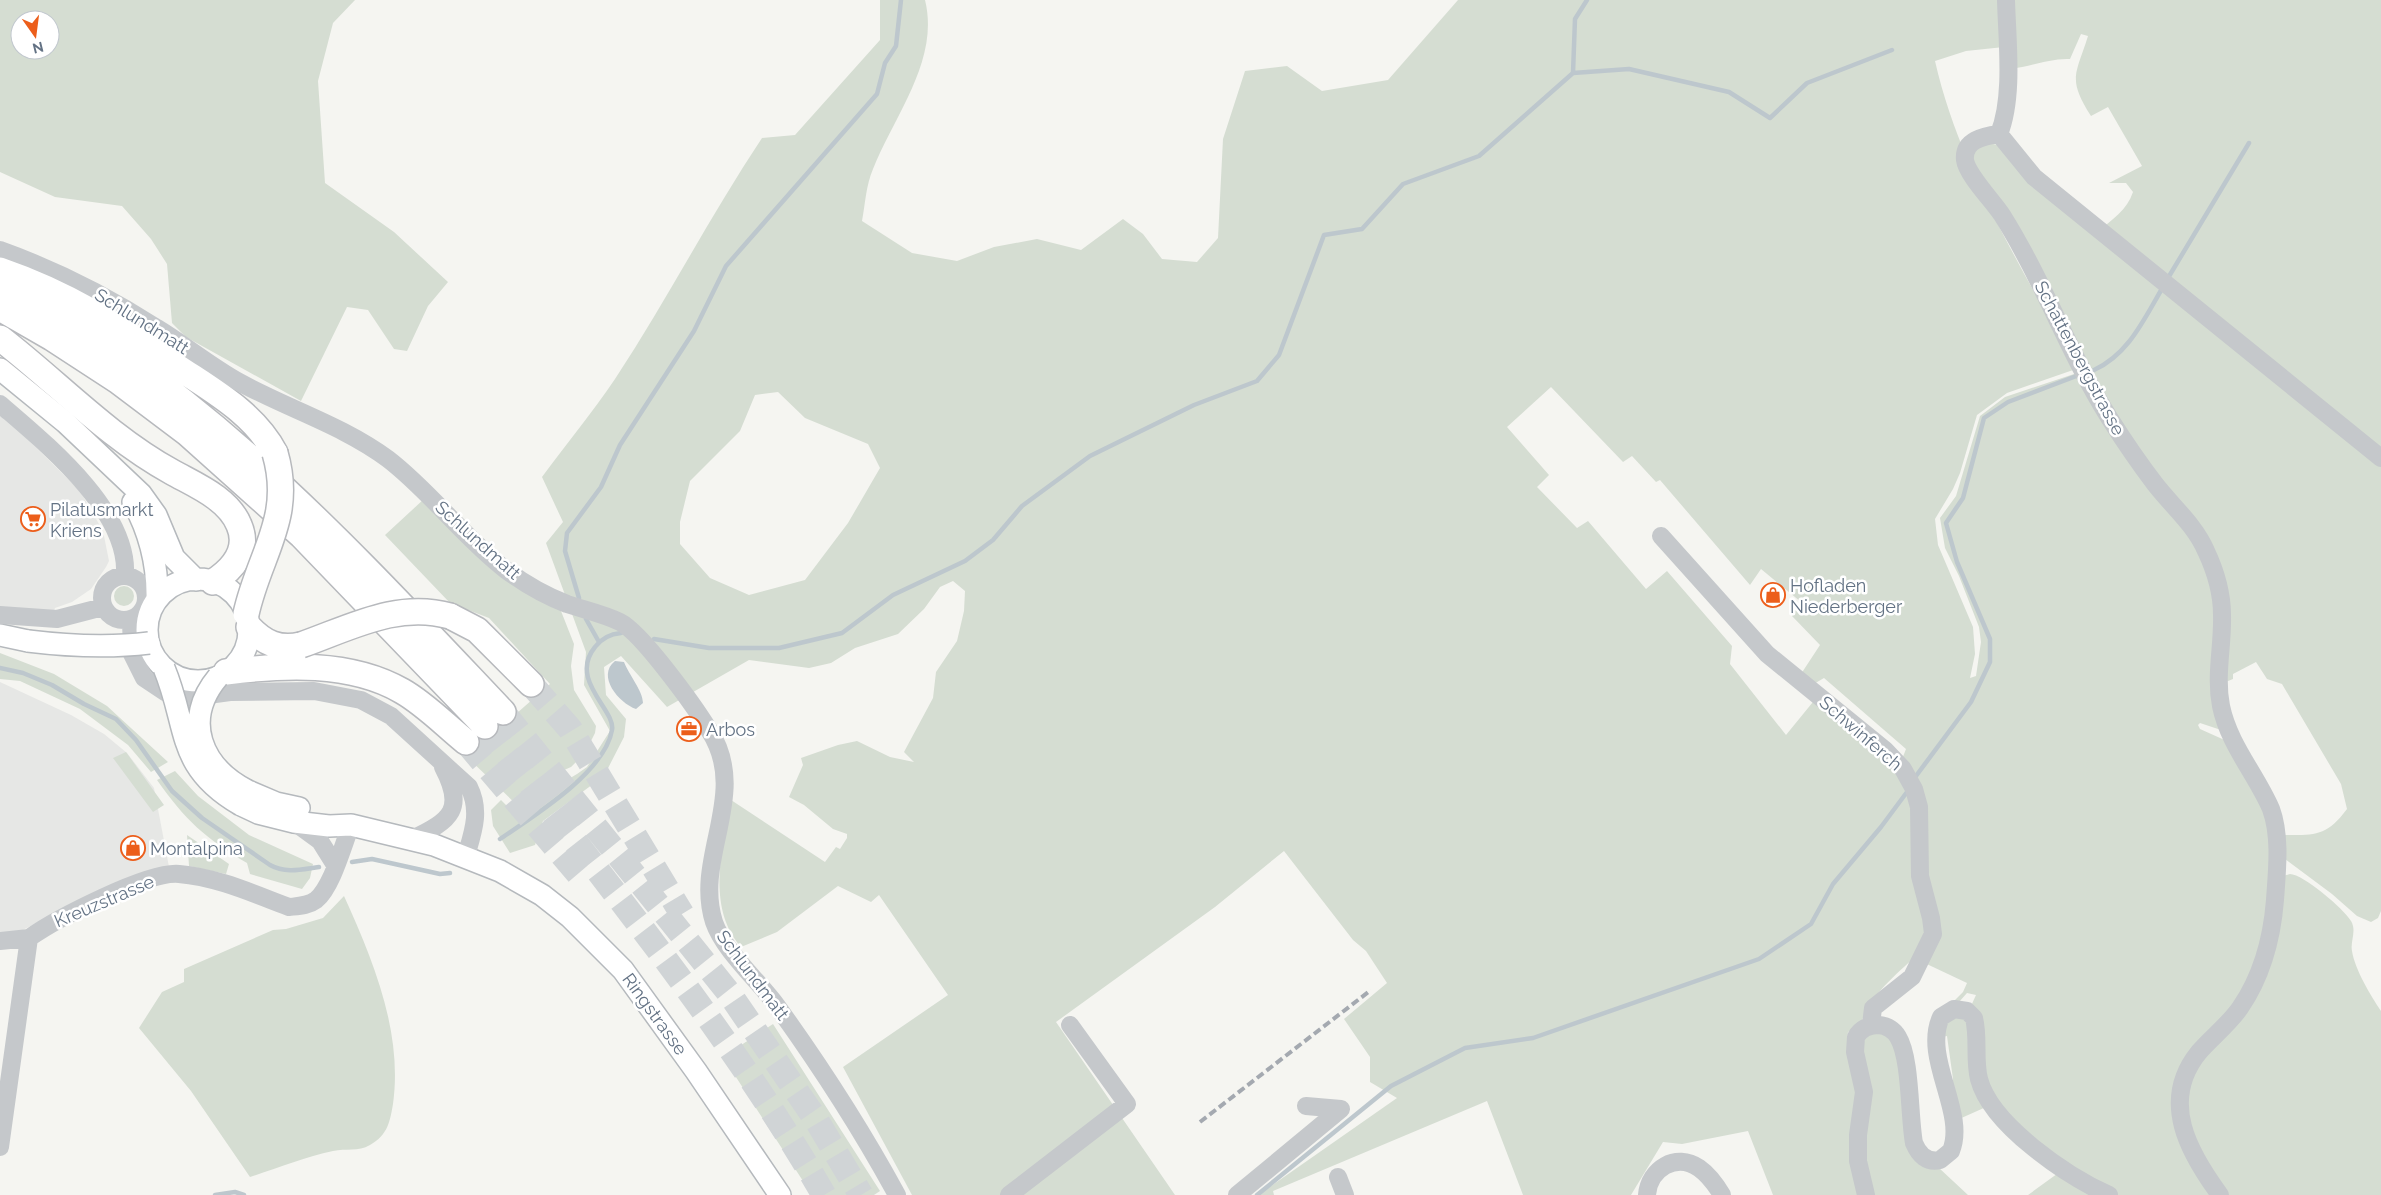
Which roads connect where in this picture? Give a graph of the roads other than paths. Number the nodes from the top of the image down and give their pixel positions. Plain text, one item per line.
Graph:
1 (2006, 0) edge
2 (1999, 134) junction
3 (0, 250) edge
4 (0, 270) edge
5 (0, 284) edge
6 (0, 308) edge
7 (0, 338) edge
8 (0, 369) edge
9 (0, 404) edge
10 (2381, 458) edge
11 (112, 467) junction
12 (1661, 536) dead end
13 (125, 575) junction
14 (205, 580) junction
15 (157, 600) junction
16 (103, 607) junction
17 (0, 615) edge
18 (131, 619) junction
19 (247, 620) junction
20 (0, 635) edge
21 (149, 643) junction
22 (164, 668) junction
23 (222, 674) junction
24 (531, 684) tunnel mouth
25 (466, 742) tunnel mouth
26 (437, 756) junction
27 (244, 798) junction
28 (294, 822) junction
29 (351, 825) junction
30 (412, 839) junction
31 (467, 857) junction
32 (334, 866) junction
33 (29, 938) junction
34 (0, 942) edge
35 (1070, 1025) dead end
36 (1871, 1026) junction
37 (1306, 1106) dead end
38 (0, 1146) edge
39 (1338, 1177) dead end
40 (780, 1195) edge
41 (897, 1195) edge
42 (1009, 1195) edge
43 (1238, 1195) edge
44 (1345, 1195) edge
45 (1647, 1195) edge
46 (1722, 1195) edge
47 (1866, 1195) edge
48 (2109, 1195) edge
49 (2220, 1195) edge

1 - 2 street
2 - 10 street
2 - 49 street, Schattenbergstrasse
3 - 41 street, Schlundmatt
4 - 19 highway, bridge
5 - 6 highway
7 - 14 highway
8 - 11 main road
9 - 13 street
11 - 14 main road
11 - 15 main road
12 - 36 street, Schwinferch
13 - 16 street
13 - 18 street
14 - 15 main road
14 - 19 main road
15 - 21 main road
16 - 17 street
16 - 18 street
18 - 26 street
19 - 23 main road
19 - 24 highway, bridge
20 - 21 main road, bridge
21 - 22 main road
22 - 23 main road
22 - 27 main road, bridge
23 - 25 highway
23 - 27 main road, bridge
26 - 30 street
26 - 31 street
27 - 28 main road
27 - 29 main road
28 - 29 main road
28 - 32 street
29 - 30 main road
29 - 32 street, Kreuzstrasse
30 - 31 main road
31 - 40 main road, Ringstrasse
32 - 33 street, Kreuzstrasse
33 - 34 street
33 - 38 street
35 - 42 street
36 - 47 street
36 - 48 street
37 - 43 street
39 - 44 street
45 - 46 street

